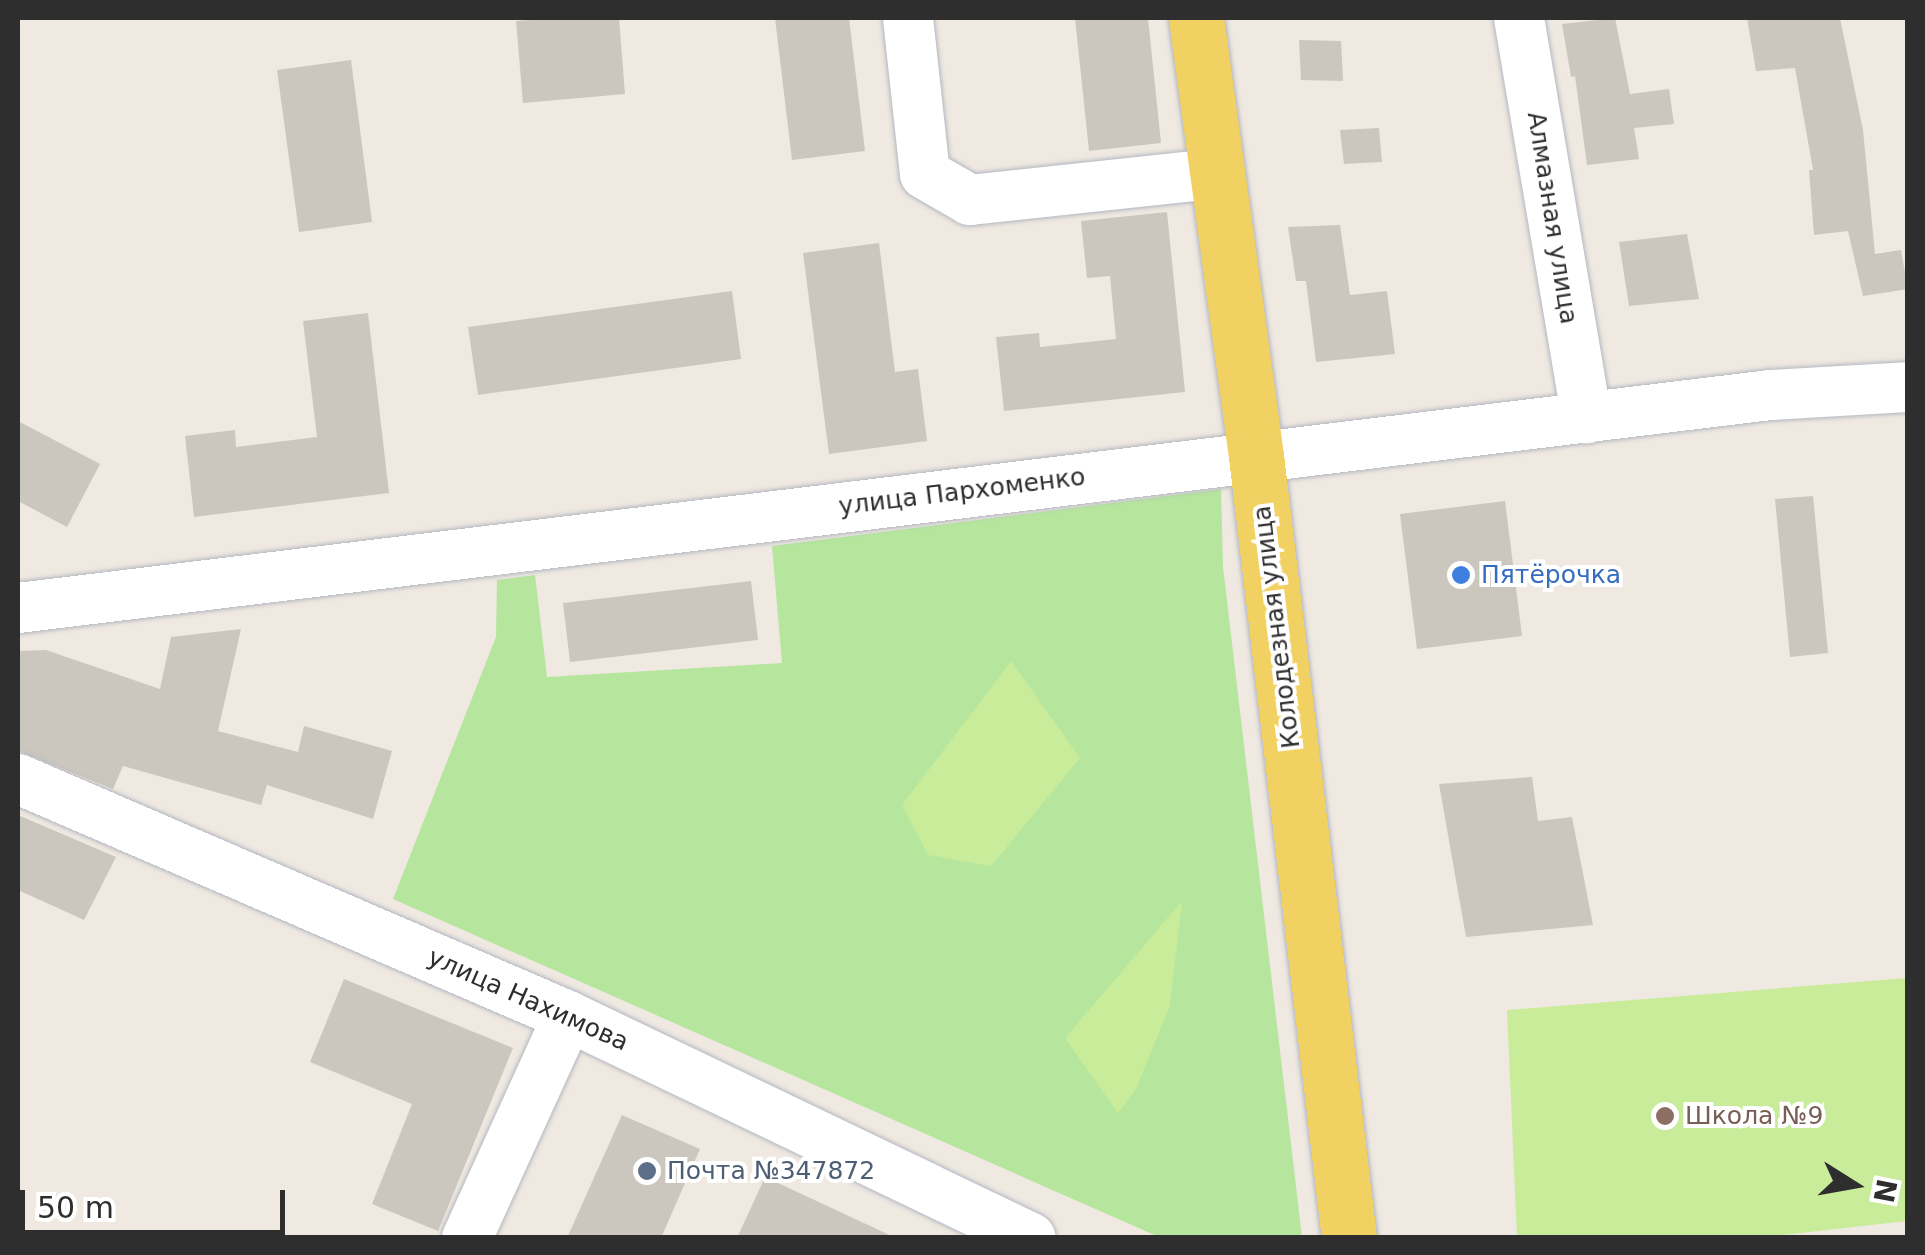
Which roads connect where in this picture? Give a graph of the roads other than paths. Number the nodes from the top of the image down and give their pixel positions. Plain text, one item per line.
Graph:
1 (908, 18) edge
2 (1196, 18) edge
3 (1519, 18) edge
4 (1215, 174) junction
5 (1908, 386) edge
6 (1588, 418) junction
7 (1256, 456) junction
8 (18, 608) edge
9 (18, 779) edge
10 (568, 1016) junction
11 (467, 1238) edge
12 (1031, 1238) edge
13 (1349, 1238) edge

1 - 4 street
2 - 4 main road, Колодезная улица
3 - 6 street, Алмазная улица
4 - 7 main road, Колодезная улица
5 - 6 street, улица Пархоменко
6 - 7 street, улица Пархоменко
7 - 8 street, улица Пархоменко
7 - 13 main road, Колодезная улица
9 - 10 street, улица Нахимова
10 - 11 street
10 - 12 street, улица Нахимова

